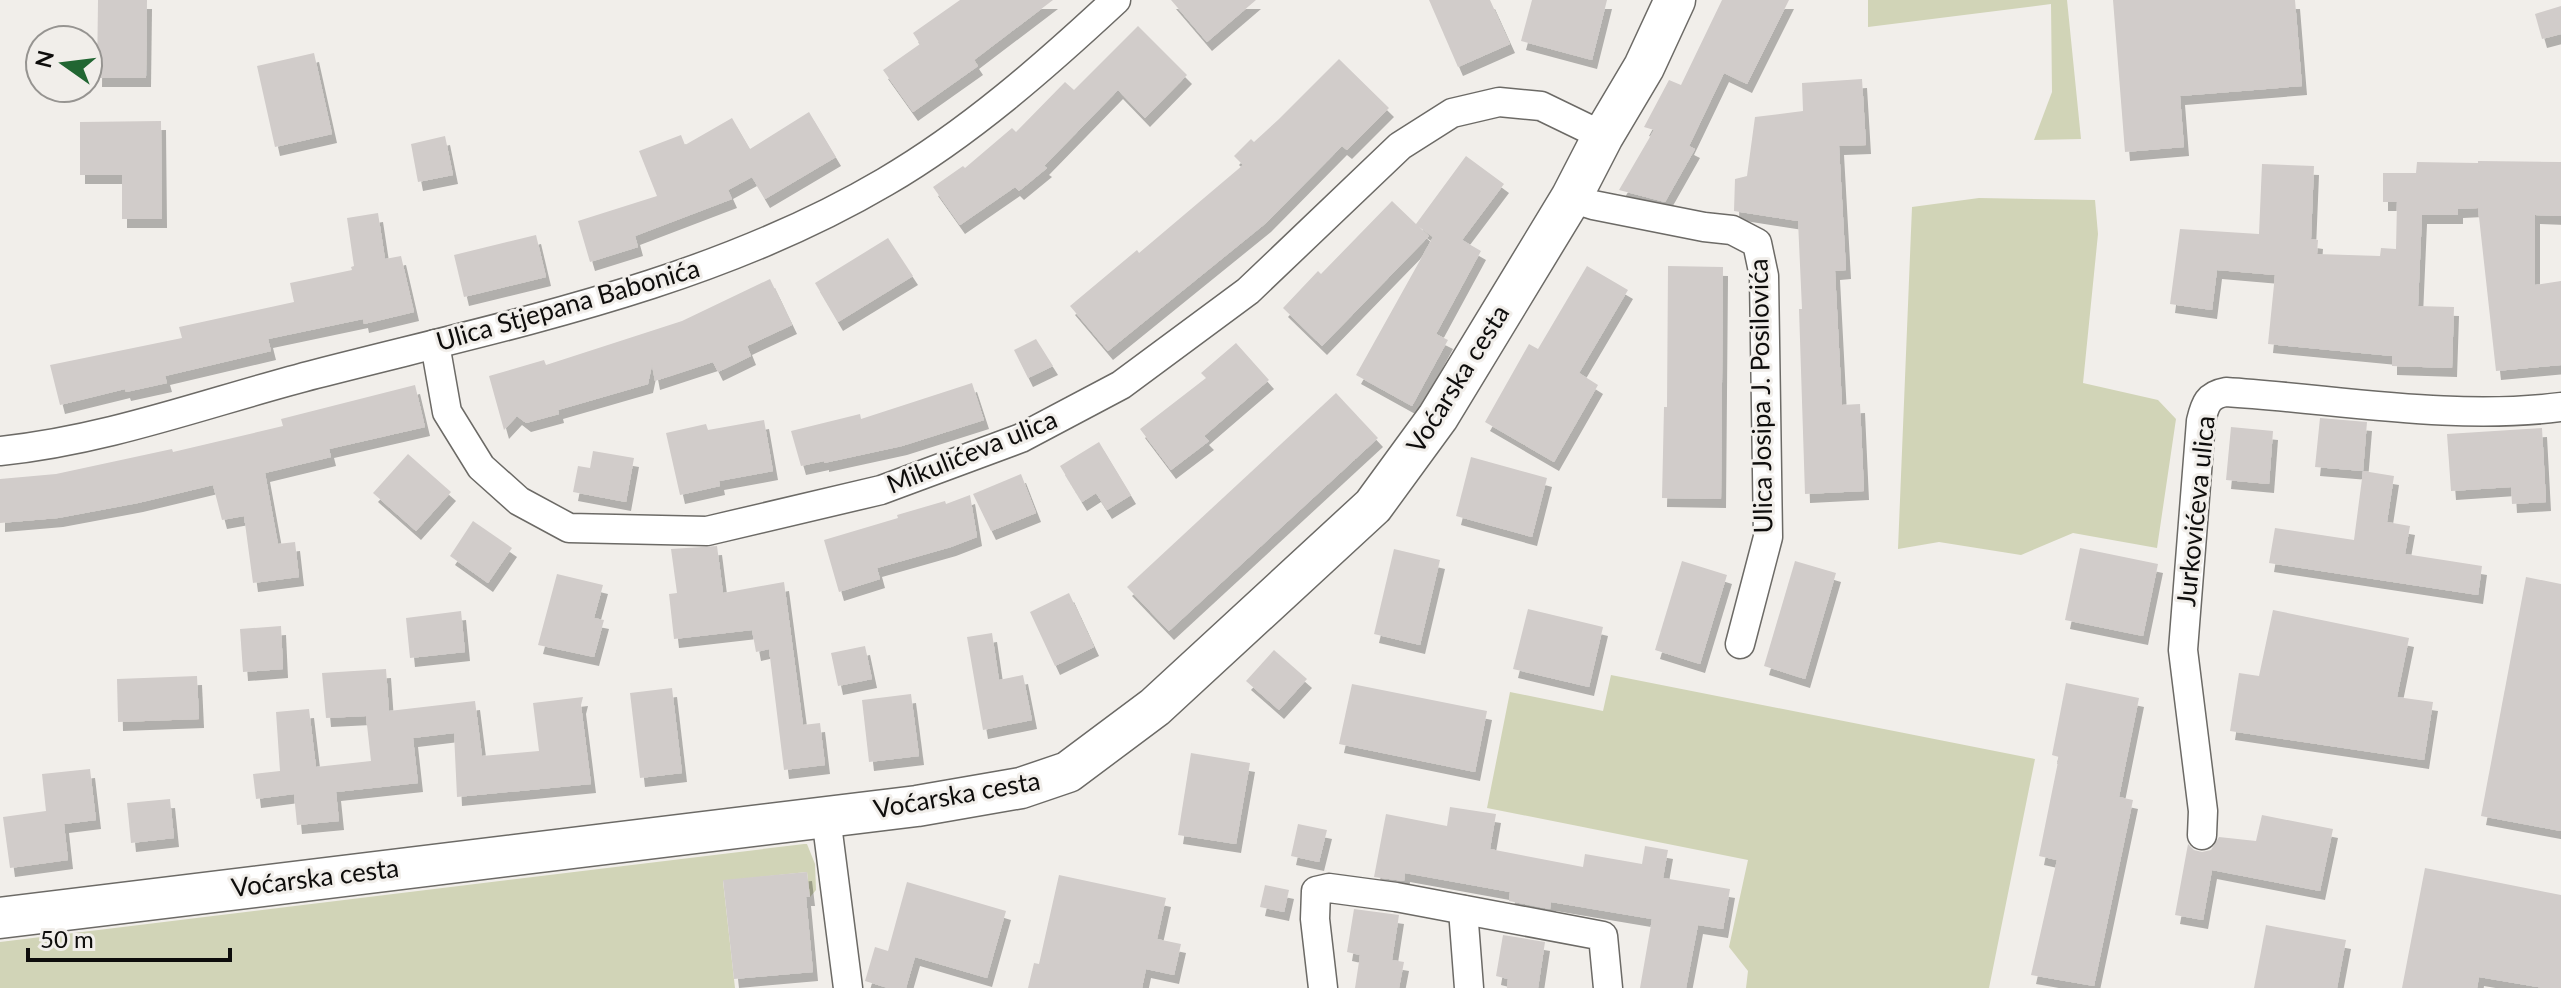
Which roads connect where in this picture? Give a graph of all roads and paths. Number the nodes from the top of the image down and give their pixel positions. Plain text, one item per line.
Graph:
1 (1116, 0) edge
2 (1675, 0) edge
3 (1603, 136) junction
4 (1571, 198) junction
5 (435, 344) junction
6 (2561, 407) edge
7 (0, 451) edge
8 (1740, 644) dead end
9 (826, 817) junction
10 (2202, 835) dead end
11 (1463, 910) junction
12 (0, 918) edge
13 (848, 988) edge
14 (1323, 988) edge
15 (1469, 988) edge
16 (1608, 988) edge

1 - 5 street, Ulica Stjepana Babonića
2 - 3 street, Voćarska cesta
3 - 4 street, Voćarska cesta
3 - 5 street, Mikulićeva ulica
4 - 8 street, Ulica Josipa J. Posilovića
4 - 9 street, Voćarska cesta
5 - 7 street, Ulica Stjepana Babonića
6 - 10 street, Jurkovićeva ulica
9 - 12 street, Voćarska cesta
9 - 13 street
11 - 14 street
11 - 15 street
11 - 16 street

